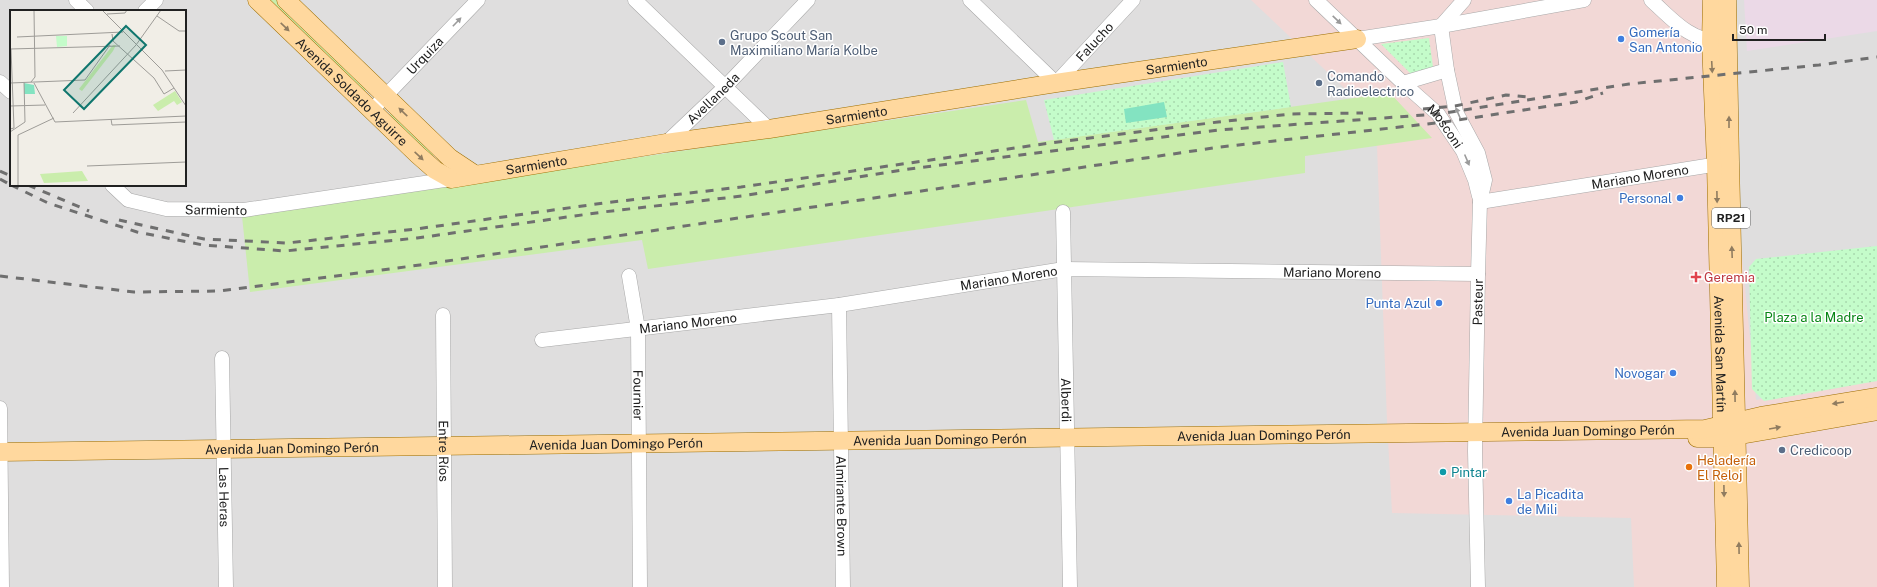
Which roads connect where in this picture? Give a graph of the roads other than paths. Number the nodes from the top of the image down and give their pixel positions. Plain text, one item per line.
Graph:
1 (76, 0) edge
2 (156, 0) edge
3 (257, 0) edge
4 (286, 0) edge
5 (478, 0) edge
6 (635, 0) edge
7 (808, 0) edge
8 (970, 0) edge
9 (1133, 0) edge
10 (1316, 0) edge
11 (1464, 0) edge
12 (1584, 0) edge
13 (1652, 0) edge
14 (1712, 0) edge
15 (1727, 0) edge
16 (86, 10) edge
17 (146, 10) edge
18 (1441, 26) junction
19 (1357, 39) junction
20 (1719, 42) junction
21 (1447, 70) junction
22 (0, 82) edge
23 (1056, 83) junction
24 (1403, 83) junction
25 (726, 86) junction
26 (10, 91) edge
27 (386, 96) junction
28 (372, 110) junction
29 (770, 129) junction
30 (666, 143) junction
31 (1723, 163) junction
32 (474, 174) junction
33 (451, 179) junction
34 (113, 186) edge
35 (1480, 202) junction
36 (1063, 212) dead end
37 (1064, 269) junction
38 (1478, 274) junction
39 (628, 276) dead end
40 (839, 305) junction
41 (442, 315) dead end
42 (638, 328) junction
43 (542, 340) dead end
44 (222, 358) dead end
45 (1877, 397) edge
46 (0, 408) edge
47 (1877, 411) edge
48 (1729, 430) junction
49 (1475, 437) junction
50 (1067, 442) junction
51 (842, 446) junction
52 (639, 448) junction
53 (444, 451) junction
54 (0, 452) edge
55 (224, 454) junction
56 (0, 463) edge
57 (2, 587) edge
58 (226, 587) edge
59 (445, 587) edge
60 (640, 587) edge
61 (843, 587) edge
62 (1070, 587) edge
63 (1478, 587) edge
64 (1726, 587) edge
65 (1740, 587) edge

1 - 16 street
2 - 17 street
3 -> 28 main road, Avenida Soldado Aguirre
4 - 27 main road, Avenida Soldado Aguirre
27 -> 5 street, Urquiza
6 - 25 street
7 - 25 street, Avellaneda
8 - 23 street
9 - 23 street, Falucho
10 -> 19 street, Mosconi
11 - 18 street
12 - 18 street, Sarmiento
13 - 20 street
14 - 20 main road, Avenida San Martín / RP21
15 - 20 main road, Avenida San Martín / RP21
18 - 19 street, Sarmiento
18 - 21 street, Pasteur
19 - 23 main road, Sarmiento
19 - 24 street, Mosconi
20 - 31 main road, Avenida San Martín / RP21
21 - 24 street
35 -> 21 street, Pasteur
22 - 26 street
23 - 29 main road, Sarmiento
24 -> 35 street, Mosconi
25 - 29 street
25 - 30 street, Avellaneda
27 - 28 street, Urquiza
32 -> 27 main road, Avenida Soldado Aguirre
28 -> 33 main road, Avenida Soldado Aguirre
29 - 30 main road, Sarmiento
30 - 32 main road, Sarmiento
31 - 35 street, Mariano Moreno
31 - 48 main road, Avenida San Martín / RP21
32 - 33 main road, Sarmiento
33 - 34 street, Sarmiento
35 - 38 street, Pasteur
36 - 37 street, Alberdi
37 - 38 street, Mariano Moreno
37 - 40 street, Mariano Moreno
37 - 50 street, Alberdi
38 - 49 street, Pasteur
39 - 42 street, Fournier
40 - 42 street, Mariano Moreno
40 - 51 street, Almirante Brown
41 - 53 street, Entre Ríos
42 - 43 street, Mariano Moreno
42 - 52 street, Fournier
44 - 55 street, Las Heras
45 -> 48 main road, Avenida Juan Domingo Perón
46 - 54 street
48 -> 47 main road, Avenida Juan Domingo Perón
48 - 49 main road, Avenida Juan Domingo Perón
48 -> 64 main road, Avenida San Martín / RP21
65 -> 48 main road, Avenida San Martín / RP21
49 - 50 main road, Avenida Juan Domingo Perón
49 - 63 street, Pasteur
50 - 51 main road, Avenida Juan Domingo Perón
50 - 62 street, Alberdi
51 - 52 main road, Avenida Juan Domingo Perón
51 - 61 street, Almirante Brown
52 - 53 main road, Avenida Juan Domingo Perón
52 - 60 street, Fournier
53 - 55 main road, Avenida Juan Domingo Perón
53 - 59 street, Entre Ríos
54 - 55 main road, Avenida Juan Domingo Perón
54 - 56 street
55 - 56 main road, Avenida Juan Domingo Perón
55 - 58 street, Las Heras
56 - 57 street

